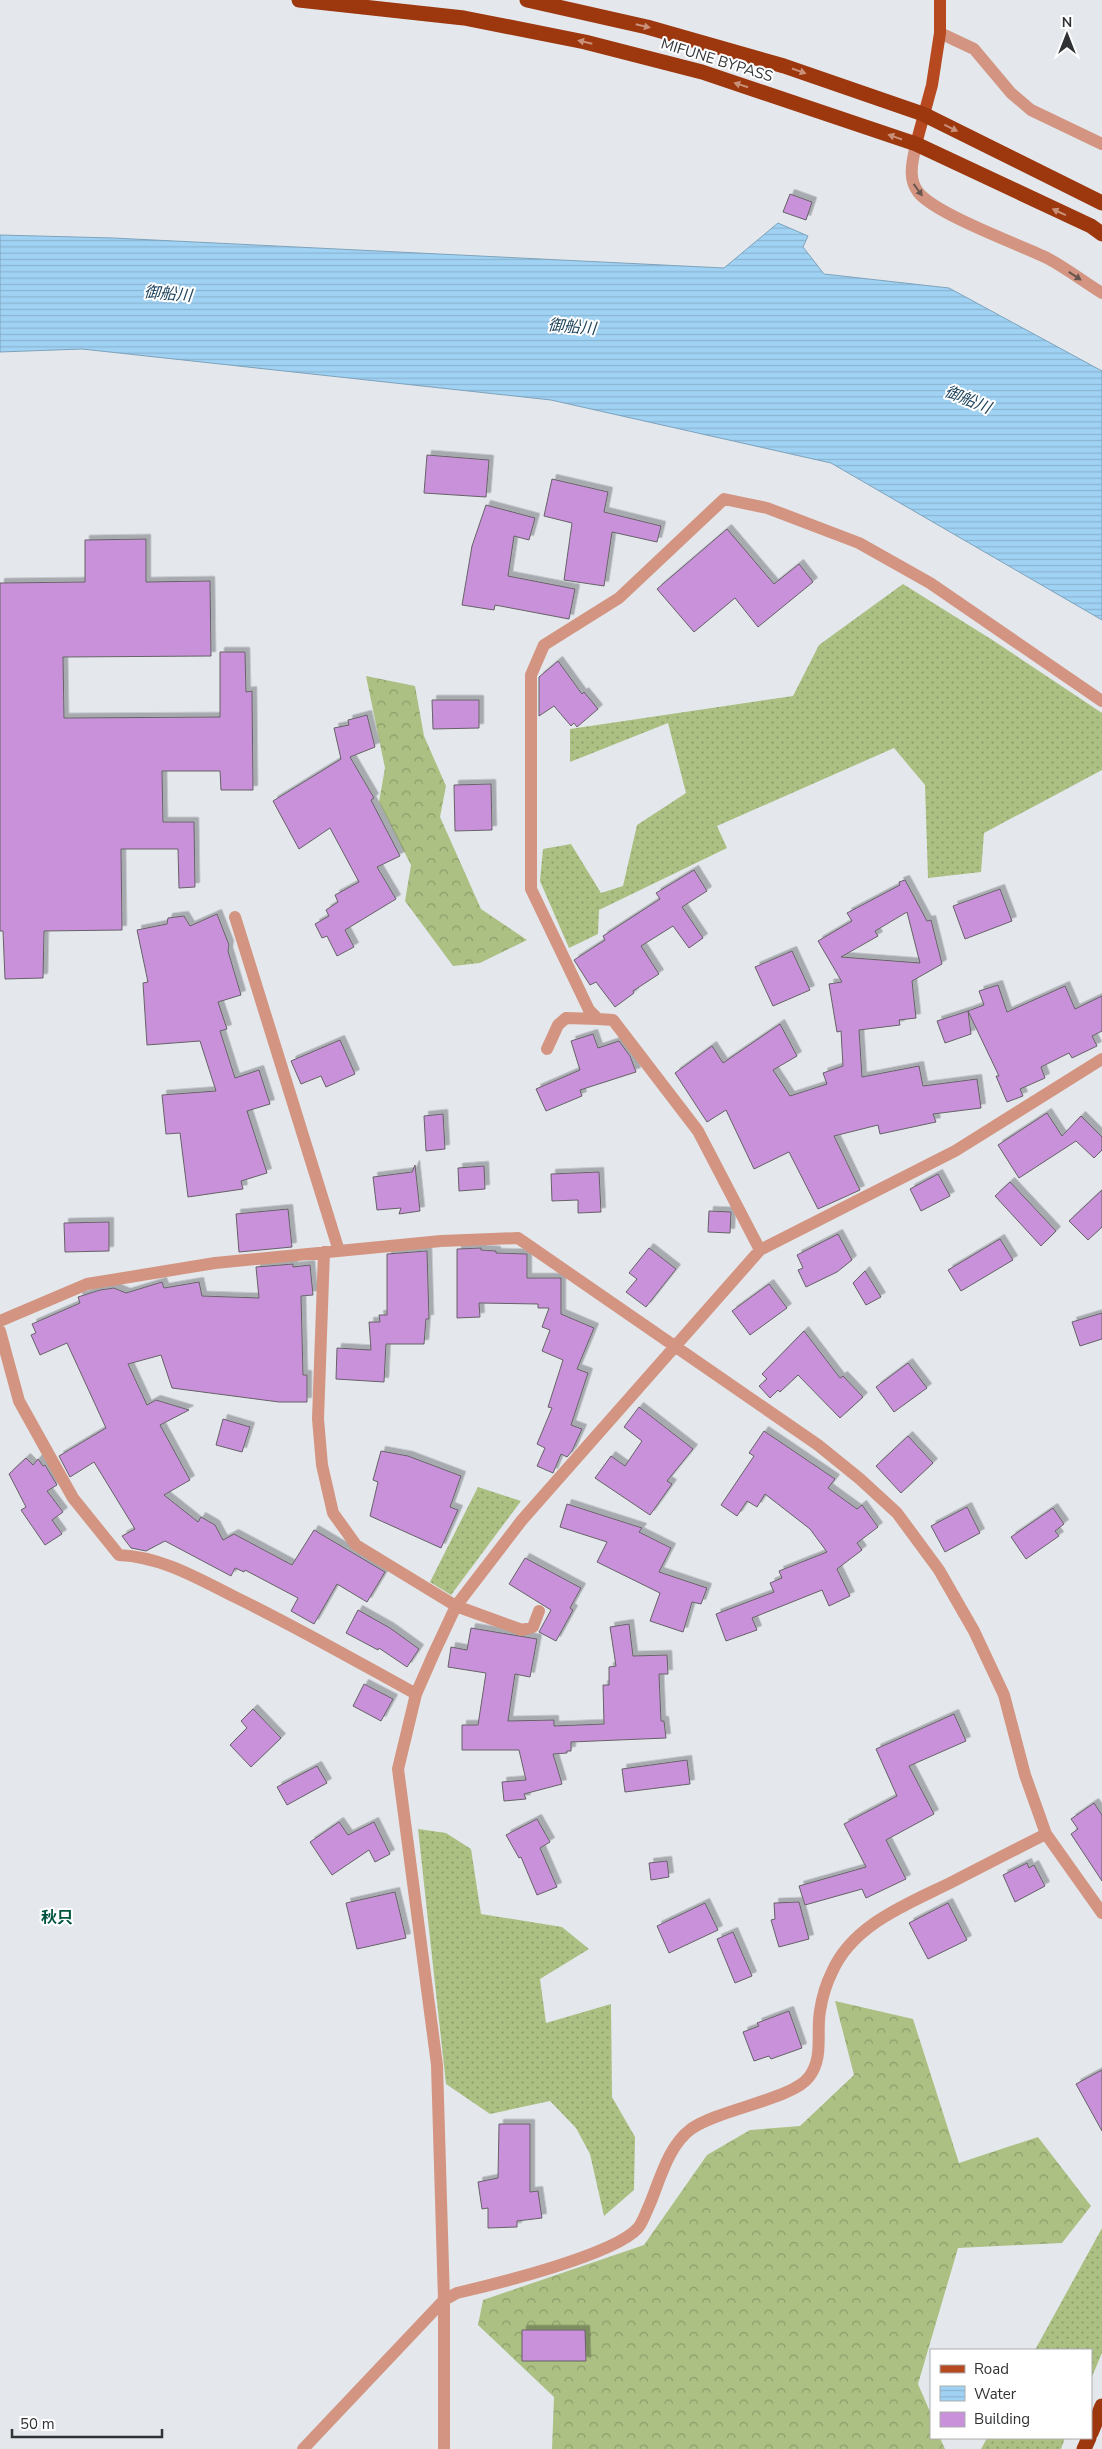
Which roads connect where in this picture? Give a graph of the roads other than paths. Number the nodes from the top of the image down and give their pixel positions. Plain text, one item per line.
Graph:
1 (299, 0) edge
2 (527, 0) edge
3 (940, 0) edge
4 (940, 33) junction
5 (922, 114) junction
6 (916, 144) junction
7 (1102, 144) edge
8 (1102, 203) edge
9 (1102, 234) edge
10 (1102, 293) edge
11 (1102, 701) edge
12 (235, 917) dead end
13 (598, 1019) junction
14 (547, 1049) dead end
15 (1102, 1059) edge
16 (760, 1250) junction
17 (339, 1251) junction
18 (324, 1252) junction
19 (0, 1321) edge
20 (0, 1332) edge
21 (674, 1347) junction
22 (456, 1606) junction
23 (539, 1611) dead end
24 (416, 1694) junction
25 (1046, 1834) junction
26 (1102, 1913) edge
27 (444, 2300) junction
28 (1102, 2406) edge
29 (1092, 2431) edge
30 (303, 2449) edge
31 (444, 2449) edge

6 -> 1 highway, MIFUNE BYPASS
2 -> 5 highway, MIFUNE BYPASS
3 - 4 main road
4 - 5 main road
4 - 7 street
5 - 6 main road
5 -> 8 highway, MIFUNE BYPASS
9 -> 6 highway, MIFUNE BYPASS
6 -> 10 street
11 - 13 street
12 - 17 street
13 - 14 street
13 - 16 street
15 - 16 street
16 - 21 street
17 - 18 street
17 - 21 street
18 - 19 street
18 - 22 street
20 - 24 street
21 - 22 street
21 - 25 street
22 - 23 street
22 - 24 street
24 - 27 street
25 - 26 street
25 - 27 street
27 - 30 street
27 - 31 street
28 - 29 highway

